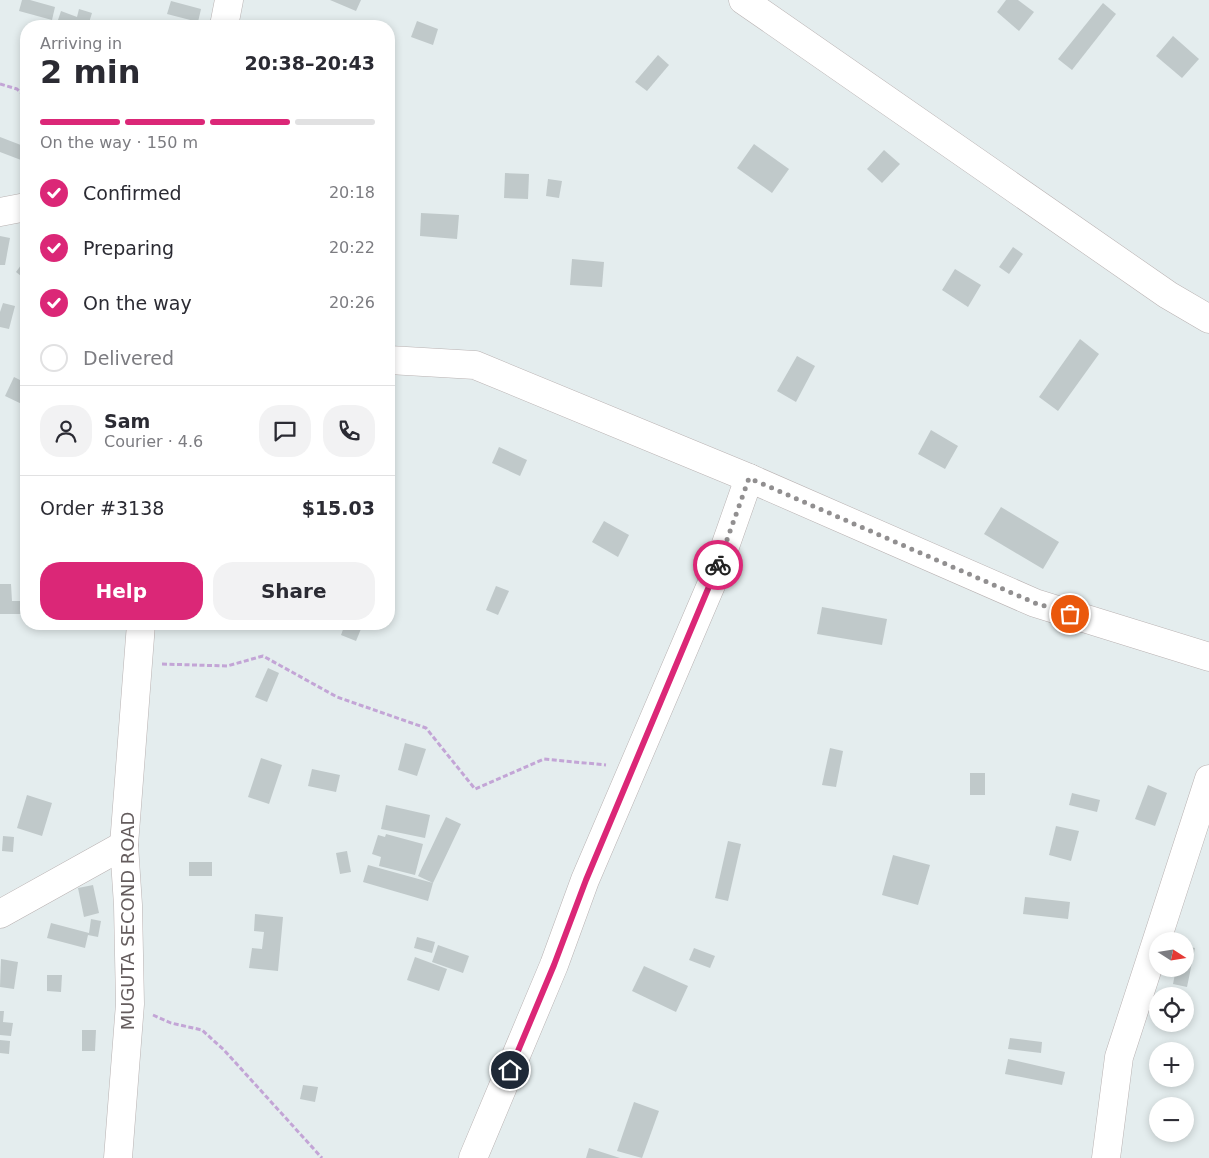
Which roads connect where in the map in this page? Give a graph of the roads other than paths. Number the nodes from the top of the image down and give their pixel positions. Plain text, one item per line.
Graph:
1 (229, 0) edge
2 (743, 0) edge
3 (225, 20) edge
4 (20, 208) edge
5 (0, 212) edge
6 (1209, 319) edge
7 (395, 360) edge
8 (749, 478) junction
9 (140, 630) edge
10 (1209, 657) edge
11 (1209, 779) edge
12 (124, 845) junction
13 (0, 914) edge
14 (118, 1158) edge
15 (474, 1158) edge
16 (1106, 1158) edge

1 - 3 street
2 - 6 street
4 - 5 street
7 - 8 street
8 - 10 street
8 - 15 street
9 - 12 street, MUGUTA SECOND ROAD
11 - 16 street
12 - 13 street
12 - 14 street, MUGUTA SECOND ROAD

